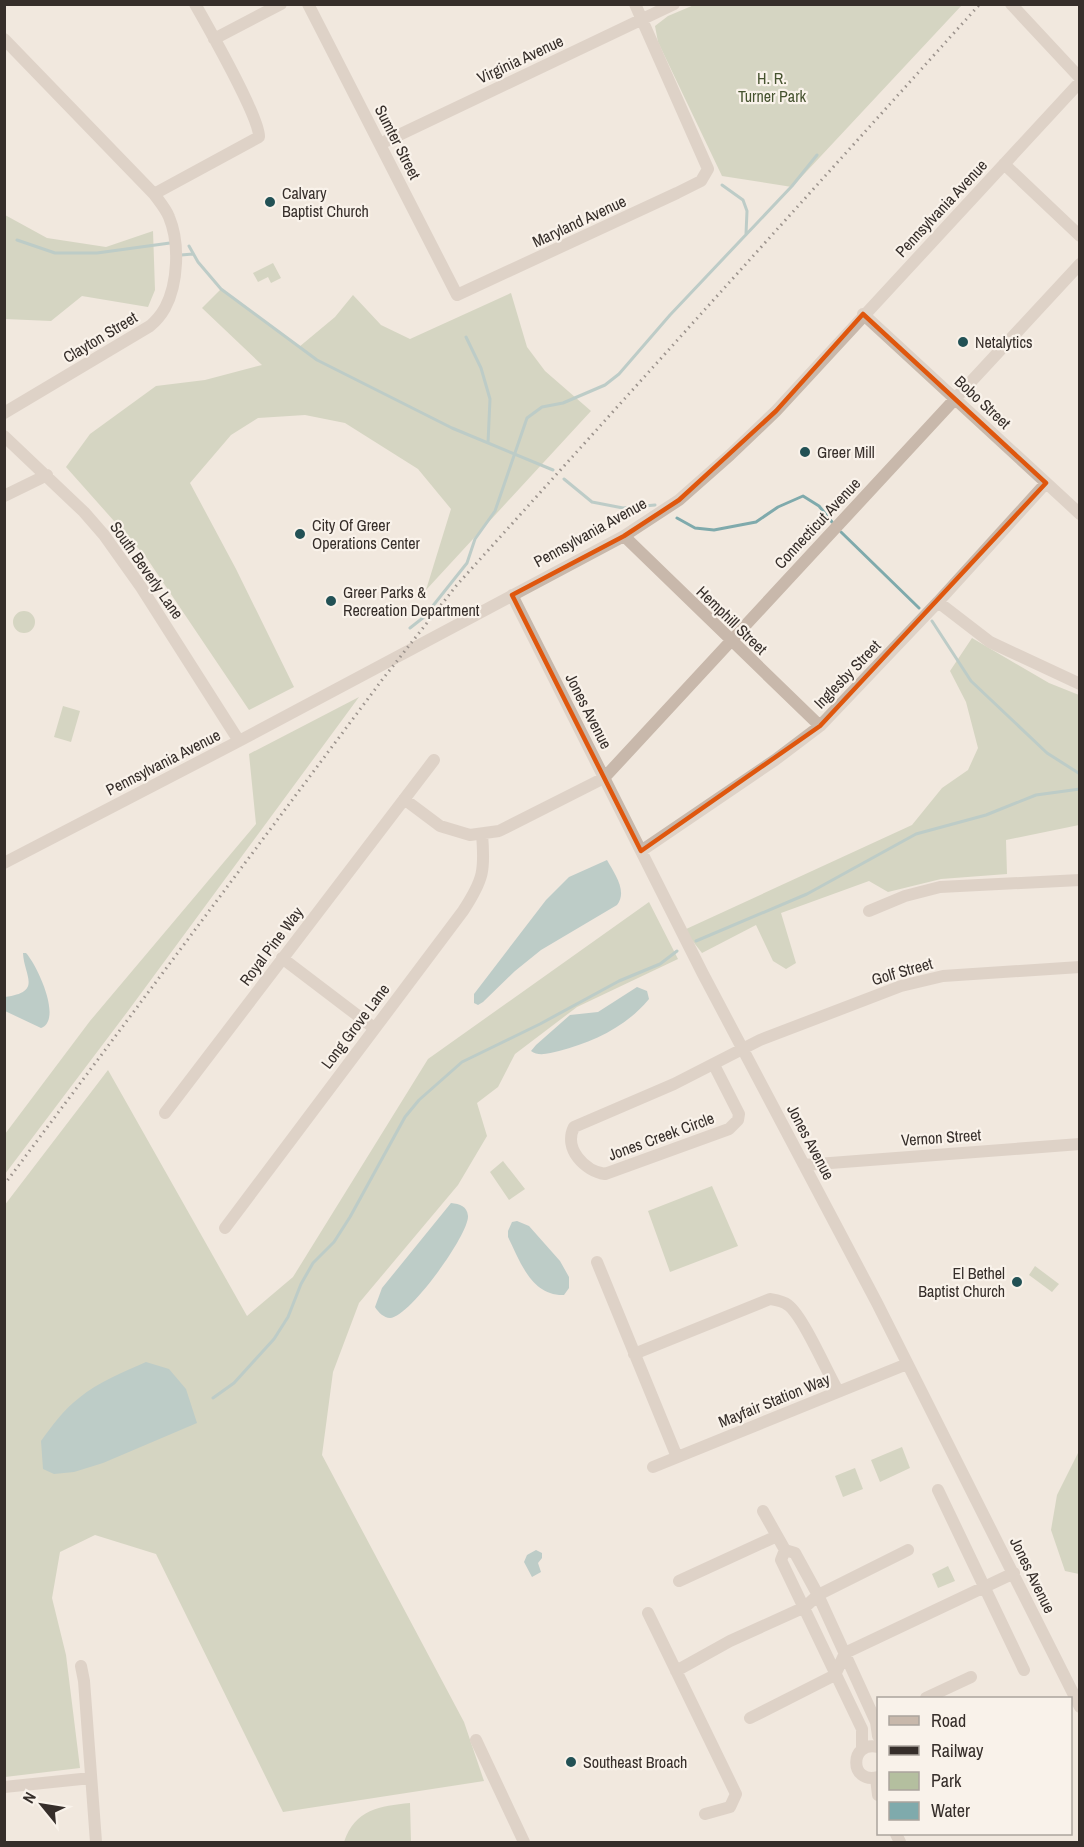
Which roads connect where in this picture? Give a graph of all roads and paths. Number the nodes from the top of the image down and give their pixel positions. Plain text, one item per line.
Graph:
1 (195, 4) edge
2 (281, 4) edge
3 (308, 4) edge
4 (634, 4) edge
5 (674, 4) edge
6 (1011, 4) edge
7 (642, 20) junction
8 (4, 39) edge
9 (214, 39) junction
10 (1078, 85) edge
11 (380, 144) junction
12 (1004, 164) junction
13 (154, 194) junction
14 (1080, 236) edge
15 (1080, 264) edge
16 (457, 295) joint
17 (863, 314) junction
18 (954, 398) junction
19 (4, 413) edge
20 (4, 436) edge
21 (47, 475) junction
22 (1046, 483) junction
23 (4, 496) edge
24 (1080, 514) edge
25 (624, 536) junction
26 (512, 594) junction
27 (938, 602) junction
28 (731, 641) junction
29 (1080, 684) edge
30 (820, 726) junction
31 (239, 741) junction
32 (434, 760) dead end
33 (604, 778) junction
34 (404, 799) junction
35 (482, 834) junction
36 (640, 850) junction
37 (4, 863) edge
38 (1080, 880) edge
39 (869, 911) dead end
40 (282, 958) junction
41 (1080, 967) edge
42 (374, 1028) junction
43 (743, 1050) junction
44 (714, 1065) junction
45 (165, 1113) dead end
46 (1080, 1144) edge
47 (804, 1165) junction
48 (225, 1228) dead end
49 (597, 1262) dead end
50 (634, 1354) junction
51 (907, 1364) junction
52 (838, 1391) junction
53 (677, 1457) junction
54 (654, 1467) dead end
55 (938, 1490) dead end
56 (763, 1510) dead end
57 (777, 1536) junction
58 (785, 1550) junction
59 (908, 1550) dead end
60 (1014, 1574) junction
61 (679, 1581) dead end
62 (985, 1586) junction
63 (818, 1594) junction
64 (805, 1607) junction
65 (648, 1613) dead end
66 (845, 1653) junction
67 (81, 1666) dead end
68 (1024, 1670) dead end
69 (676, 1671) junction
70 (835, 1676) junction
71 (971, 1677) dead end
72 (928, 1697) edge
73 (1080, 1707) edge
74 (750, 1718) dead end
75 (877, 1721) edge
76 (862, 1729) junction
77 (476, 1740) dead end
78 (877, 1747) edge
79 (862, 1749) junction
80 (91, 1778) junction
81 (877, 1778) edge
82 (4, 1787) edge
83 (705, 1814) dead end
84 (96, 1842) edge
85 (524, 1842) edge

1 - 9 street
2 - 9 street
3 - 11 street, Sumter Street
4 - 7 street
5 - 7 street, Virginia Avenue
6 - 10 street
7 - 11 street, Virginia Avenue
7 - 16 street, Maryland Avenue
8 - 13 street, Clayton Street
9 - 13 street
10 - 12 street, Pennsylvania Avenue
11 - 16 street, Sumter Street
12 - 14 street
12 - 17 street, Pennsylvania Avenue
13 - 19 street, Clayton Street
15 - 18 street, Connecticut Avenue
17 - 18 street, Bobo Street
17 - 25 street, Pennsylvania Avenue
18 - 22 street, Bobo Street
18 - 28 street, Connecticut Avenue
20 - 21 street, South Beverly Lane
21 - 23 street
21 - 31 street, South Beverly Lane
22 - 24 street, Bobo Street
22 - 27 street, Inglesby Street
25 - 26 street, Pennsylvania Avenue
25 - 28 street, Hemphill Street
26 - 31 street, Pennsylvania Avenue
26 - 33 street, Jones Avenue
27 - 29 street
27 - 30 street, Inglesby Street
28 - 30 street, Hemphill Street
28 - 33 street, Connecticut Avenue
30 - 36 street, Inglesby Street
31 - 37 street, Pennsylvania Avenue
32 - 34 street, Royal Pine Way
33 - 35 street
33 - 36 street, Jones Avenue
34 - 35 street
34 - 40 street, Royal Pine Way
35 - 42 street, Long Grove Lane
36 - 43 street, Jones Avenue
38 - 39 street
40 - 42 street
40 - 45 street, Royal Pine Way
41 - 43 street, Golf Street
42 - 48 street, Long Grove Lane
43 - 44 street, Jones Creek Circle
43 - 47 street, Jones Avenue
44 - 44 street, Jones Creek Circle
46 - 47 street, Vernon Street
47 - 51 street, Jones Avenue
49 - 50 street
50 - 52 street
50 - 53 street
51 - 52 street, Mayfair Station Way
51 - 60 street, Jones Avenue
52 - 53 street, Mayfair Station Way
53 - 54 street, Mayfair Station Way
55 - 62 street
56 - 57 street
57 - 58 street
57 - 61 street
58 - 63 street
58 - 64 street
59 - 63 street
60 - 62 street
60 - 73 street, Jones Avenue
62 - 66 street
62 - 68 street
63 - 64 street
63 - 66 street
64 - 69 street
64 - 70 street
65 - 69 street
66 - 70 street
66 - 75 street
67 - 80 street
69 - 83 street
70 - 74 street
70 - 76 street
71 - 72 street
75 - 76 street
76 - 79 street
77 - 85 street
78 - 79 street
79 - 81 street
80 - 82 street
80 - 84 street

